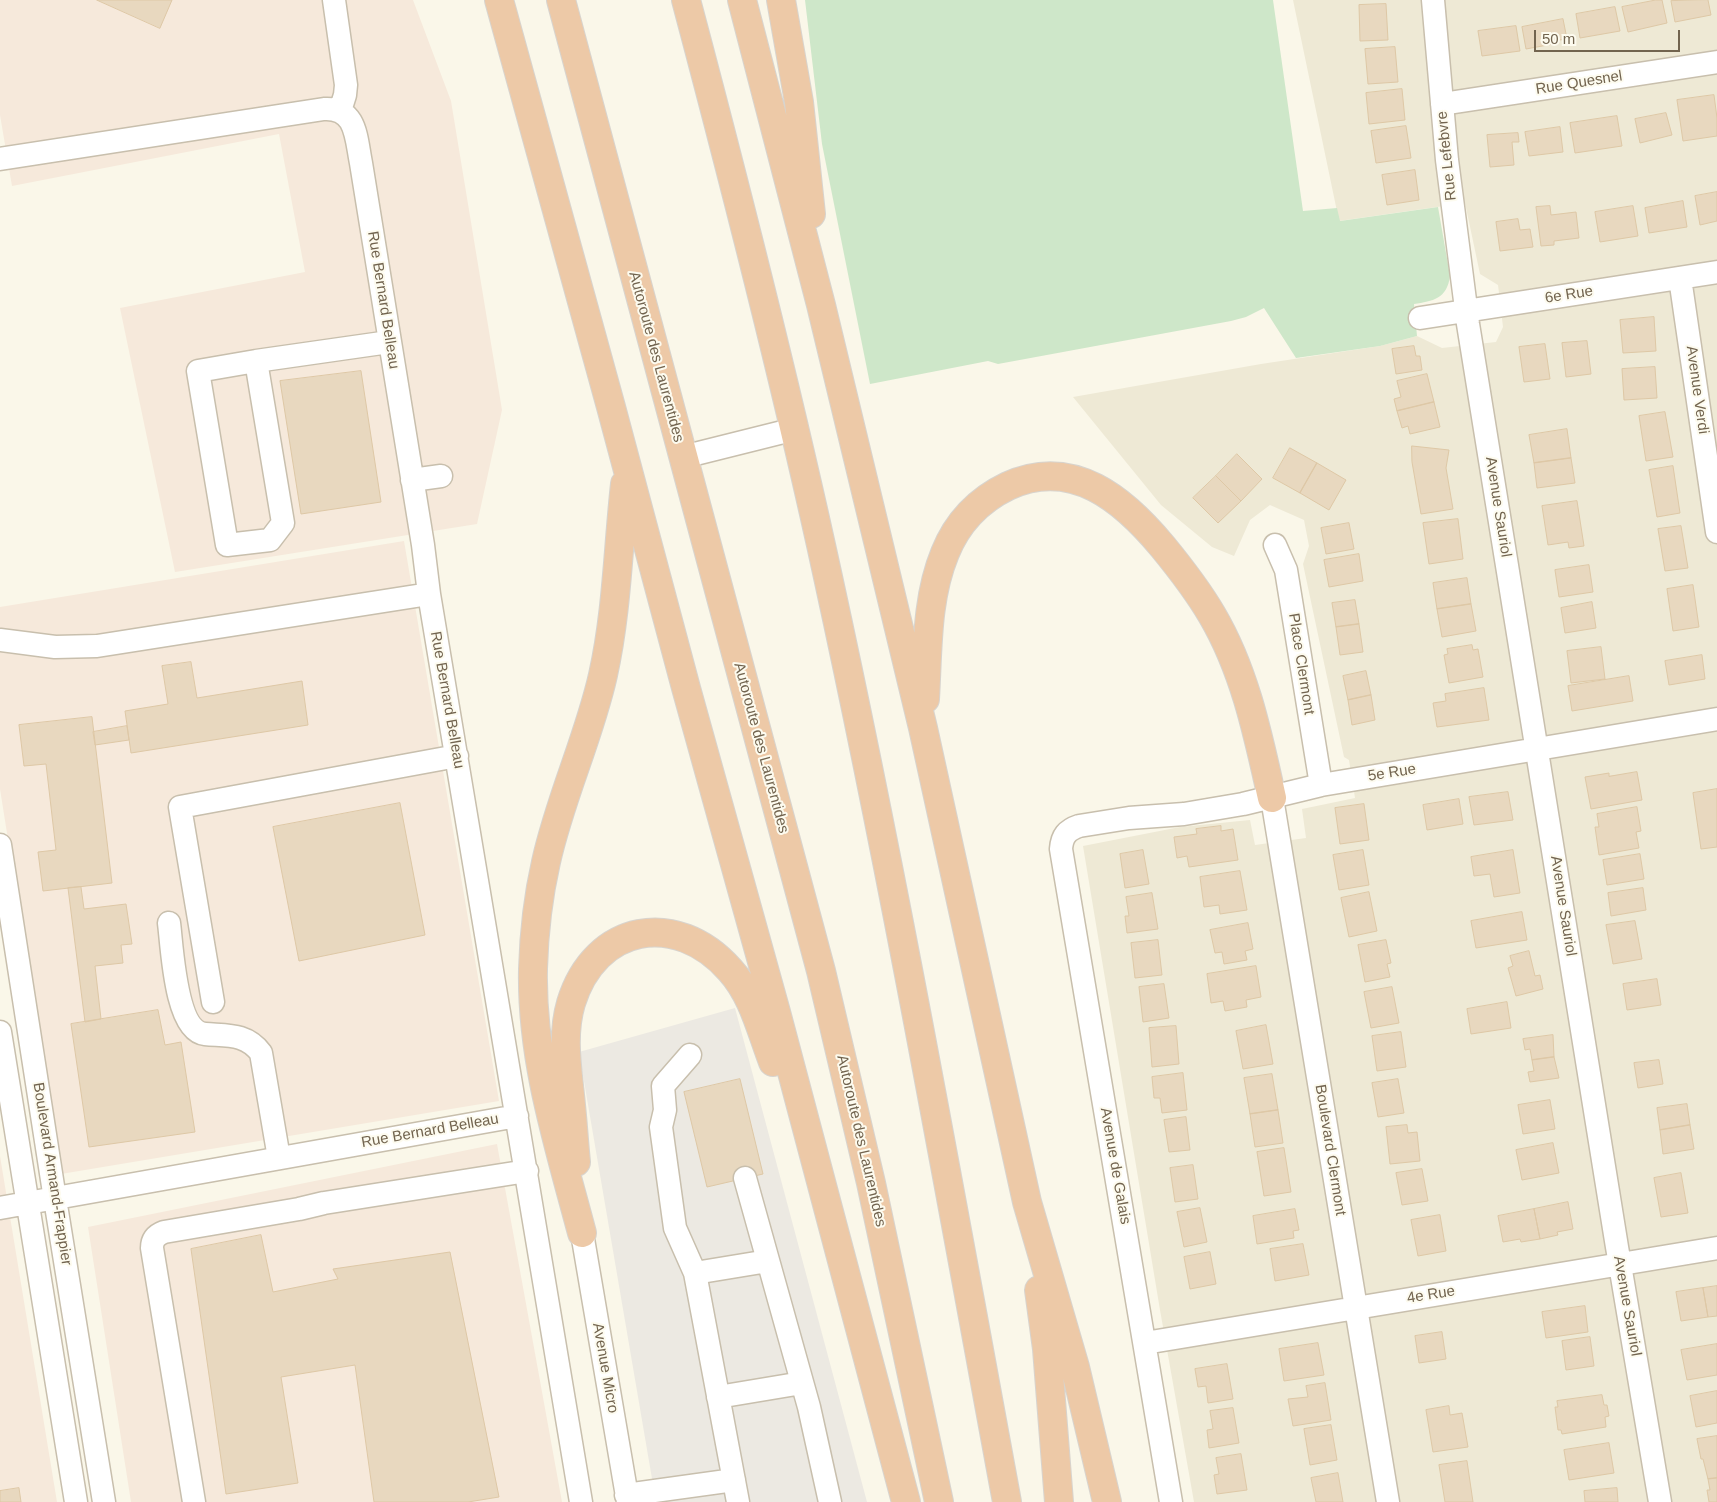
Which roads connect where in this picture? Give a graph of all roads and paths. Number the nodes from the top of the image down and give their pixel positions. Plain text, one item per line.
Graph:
1 (334, 0) edge
2 (499, 0) edge
3 (561, 0) edge
4 (686, 0) edge
5 (742, 0) edge
6 (781, 0) edge
7 (1433, 0) edge
8 (1717, 62) edge
9 (1442, 104) junction
10 (340, 111) junction
11 (0, 159) edge
12 (1717, 272) edge
13 (1680, 278) junction
14 (821, 305) junction
15 (1466, 310) junction
16 (1420, 318) dead end
17 (389, 342) junction
18 (256, 361) junction
19 (794, 429) junction
20 (683, 457) junction
21 (627, 466) junction
22 (441, 476) dead end
23 (412, 480) junction
24 (1717, 532) edge
25 (1274, 545) dead end
26 (429, 594) junction
27 (0, 640) edge
28 (1717, 719) edge
29 (923, 728) junction
30 (1537, 749) junction
31 (457, 756) junction
32 (1321, 785) junction
33 (1272, 798) junction
34 (1068, 831) joint
35 (0, 846) edge
36 (169, 923) dead end
37 (213, 1002) dead end
38 (0, 1032) edge
39 (690, 1055) dead end
40 (517, 1116) junction
41 (279, 1158) junction
42 (527, 1171) junction
43 (745, 1178) dead end
44 (55, 1199) junction
45 (826, 1201) junction
46 (1027, 1202) junction
47 (28, 1204) junction
48 (0, 1208) edge
49 (582, 1233) junction
50 (1717, 1248) edge
51 (768, 1261) junction
52 (1620, 1264) junction
53 (696, 1272) junction
54 (1355, 1308) junction
55 (1145, 1343) junction
56 (802, 1384) junction
57 (718, 1397) junction
58 (734, 1480) junction
59 (627, 1499) edge
60 (76, 1502) edge
61 (104, 1502) edge
62 (194, 1502) edge
63 (581, 1502) edge
64 (738, 1502) edge
65 (830, 1502) edge
66 (906, 1502) edge
67 (939, 1502) edge
68 (1007, 1502) edge
69 (1059, 1502) edge
70 (1107, 1502) edge
71 (1171, 1502) edge
72 (1388, 1502) edge
73 (1660, 1502) edge

1 - 10 street
2 - 21 highway
3 - 20 highway, Autoroute des Laurentides
4 - 19 highway
5 - 14 highway
6 - 14 highway
7 - 9 street, Rue Lefebvre
8 - 9 street, Rue Quesnel
9 - 15 street, Rue Lefebvre
10 - 11 street
10 - 17 street, Rue Bernard Belleau
12 - 13 street, 6e Rue
13 - 15 street, 6e Rue
13 - 24 street, Avenue Verdi
14 - 29 highway
15 - 16 street, 6e Rue
15 - 30 street, Avenue Sauriol
17 - 18 street
17 - 23 street, Rue Bernard Belleau
18 - 18 street
19 - 20 street
19 - 68 highway
20 - 67 highway, Autoroute des Laurentides
21 - 45 highway
21 - 49 highway
22 - 23 street
23 - 26 street, Rue Bernard Belleau
25 - 32 street, Place Clermont
26 - 27 street
26 - 31 street, Rue Bernard Belleau
28 - 30 street, 5e Rue
29 - 33 highway
29 - 46 highway
30 - 32 street, 5e Rue
30 - 52 street, Avenue Sauriol
31 - 37 street
31 - 40 street, Rue Bernard Belleau
32 - 33 street, 5e Rue
33 - 34 street, 5e Rue
33 - 54 street, Boulevard Clermont
34 - 55 street, Avenue de Galais
35 - 44 street, Boulevard Armand-Frappier
36 - 41 street
38 - 47 street, Boulevard Armand-Frappier
39 - 53 street
40 - 41 street, Rue Bernard Belleau
40 - 42 street
41 - 44 street, Rue Bernard Belleau
42 - 62 street
42 - 63 street
43 - 51 street
44 - 47 street, Rue Bernard Belleau
44 - 61 street, Boulevard Armand-Frappier
45 - 49 highway
45 - 66 highway
46 - 69 highway
46 - 70 highway
47 - 48 street, Rue Bernard Belleau
47 - 60 street, Boulevard Armand-Frappier
49 - 59 street, Avenue Micro
50 - 52 street, 4e Rue
51 - 53 street
51 - 56 street
52 - 54 street, 4e Rue
52 - 73 street, Avenue Sauriol
53 - 57 street
54 - 55 street, 4e Rue
54 - 72 street, Boulevard Clermont
55 - 71 street, Avenue de Galais
56 - 57 street
56 - 65 street
57 - 58 street
58 - 59 street
58 - 64 street

